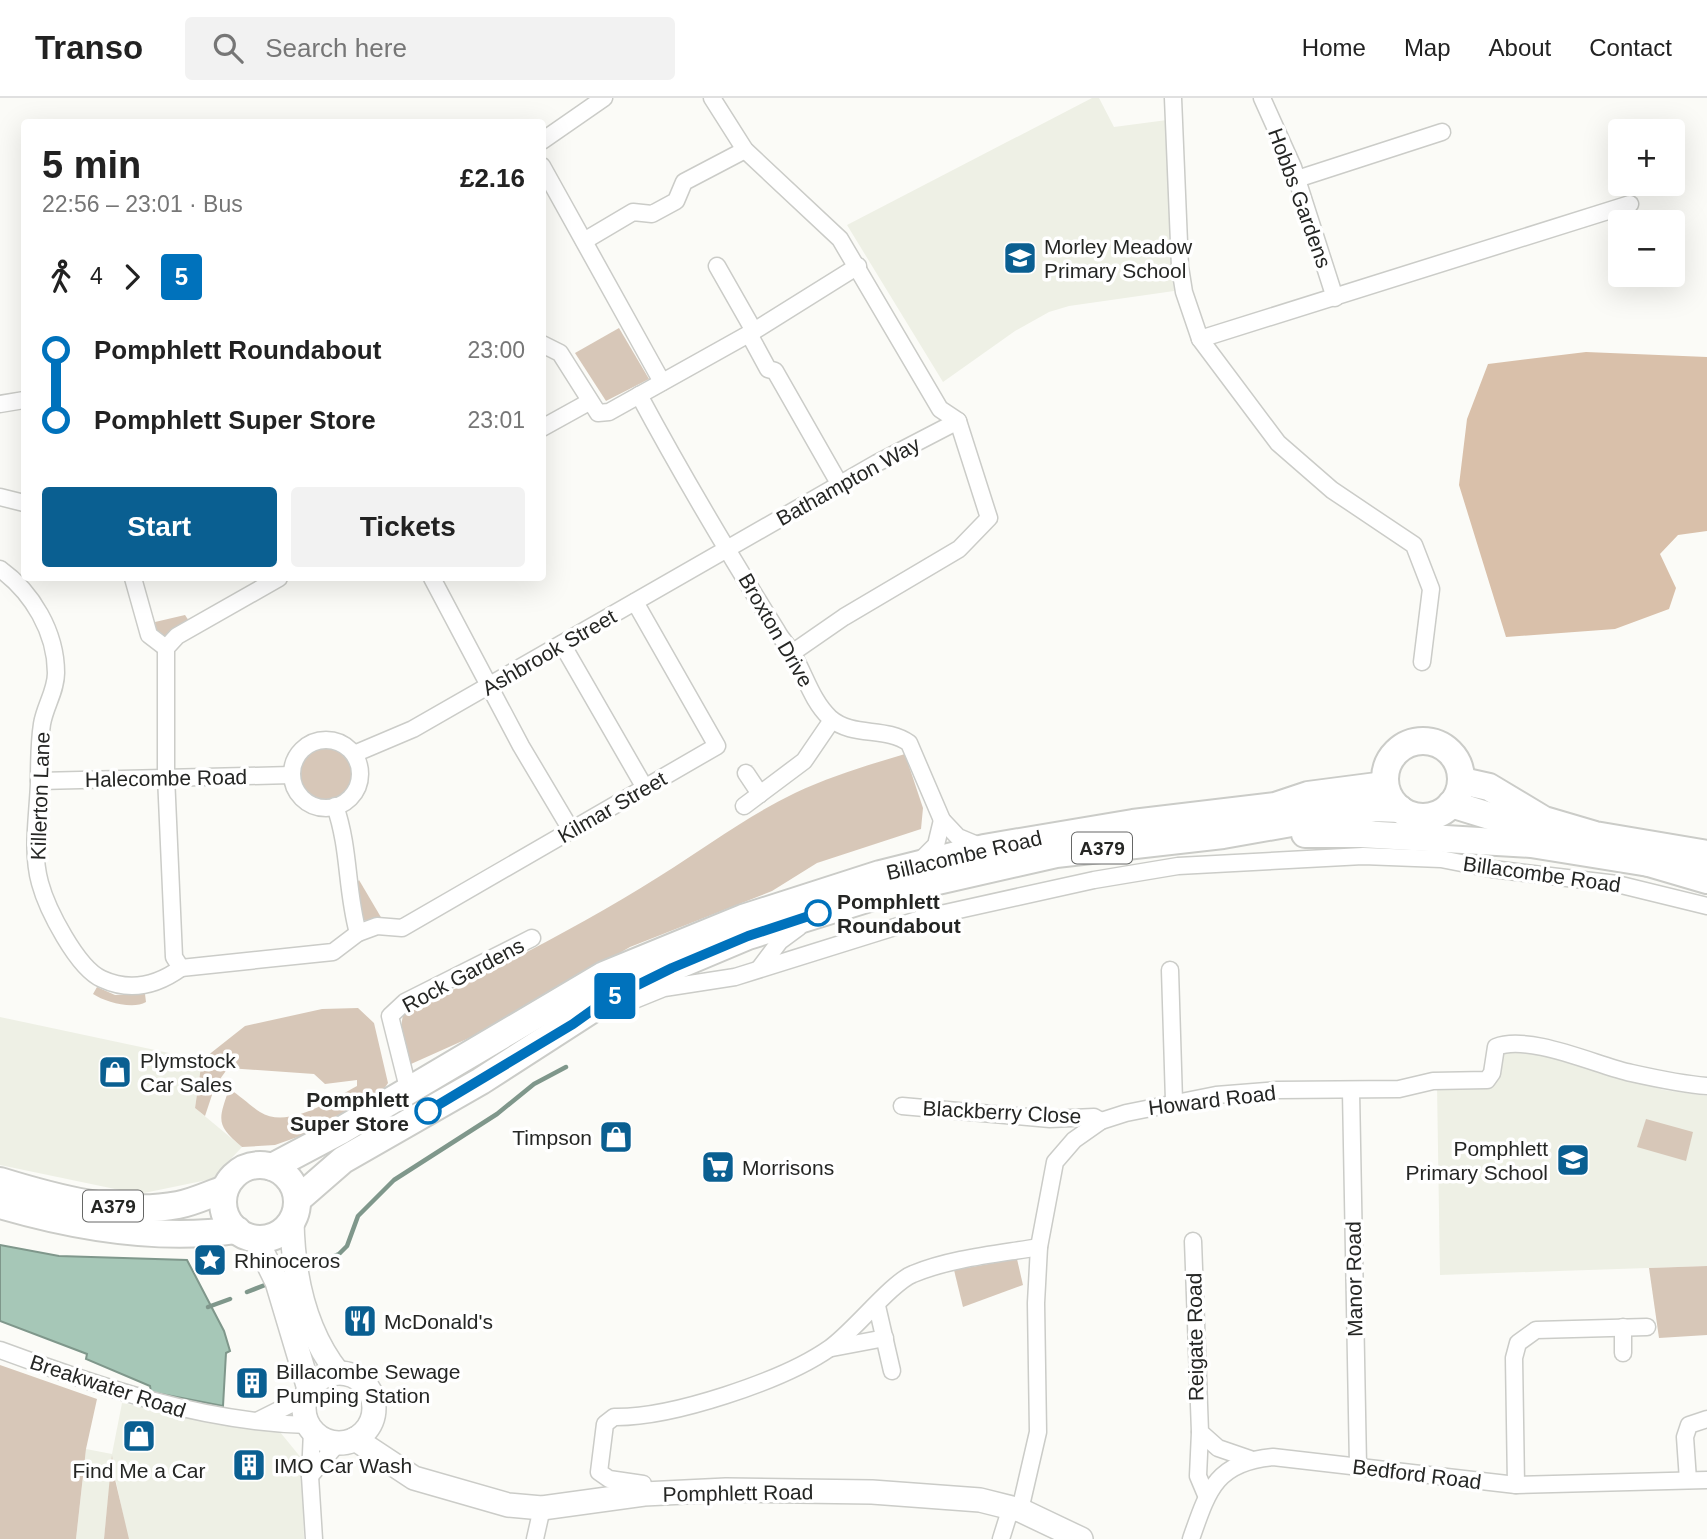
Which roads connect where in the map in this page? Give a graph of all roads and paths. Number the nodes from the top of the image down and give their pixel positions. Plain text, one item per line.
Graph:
1 (604, 98) edge
2 (712, 98) edge
3 (1173, 98) edge
4 (1262, 98) edge
5 (1442, 132) dead end
6 (546, 138) edge
7 (745, 150) junction
8 (546, 173) edge
9 (1297, 179) junction
10 (1630, 204) dead end
11 (584, 240) junction
12 (717, 265) dead end
13 (858, 266) junction
14 (1329, 300) junction
15 (752, 332) junction
16 (1200, 339) junction
17 (546, 346) edge
18 (663, 382) junction
19 (639, 395) junction
20 (21, 400) edge
21 (589, 402) junction
22 (0, 404) edge
23 (958, 421) junction
24 (546, 426) edge
25 (840, 485) junction
26 (0, 497) edge
27 (21, 502) edge
28 (734, 545) junction
29 (0, 569) edge
30 (134, 581) edge
31 (274, 581) edge
32 (434, 581) edge
33 (635, 602) junction
34 (562, 644) junction
35 (166, 648) junction
36 (792, 653) junction
37 (1422, 662) dead end
38 (489, 687) junction
39 (832, 720) junction
40 (354, 754) junction
41 (746, 773) dead end
42 (292, 775) junction
43 (166, 776) junction
44 (1384, 780) junction
45 (39, 782) junction
46 (645, 788) junction
47 (1457, 793) junction
48 (760, 794) junction
49 (335, 806) junction
50 (744, 806) dead end
51 (1400, 809) junction
52 (942, 820) junction
53 (571, 830) junction
54 (1223, 835) junction
55 (984, 848) junction
56 (1707, 854) edge
57 (1648, 863) junction
58 (916, 865) junction
59 (1707, 880) edge
60 (1707, 906) edge
61 (818, 913) junction
62 (358, 933) junction
63 (532, 938) dead end
64 (181, 968) junction
65 (760, 969) junction
66 (1170, 970) dead end
67 (573, 1024) junction
68 (1707, 1086) edge
69 (409, 1091) junction
70 (1351, 1091) junction
71 (1174, 1101) junction
72 (902, 1106) dead end
73 (1101, 1121) junction
74 (272, 1167) junction
75 (225, 1189) junction
76 (8, 1196) edge
77 (294, 1210) junction
78 (246, 1234) junction
79 (1193, 1241) dead end
80 (1038, 1247) junction
81 (877, 1306) junction
82 (1623, 1326) junction
83 (1647, 1327) dead end
84 (884, 1338) junction
85 (830, 1349) junction
86 (0, 1350) edge
87 (1623, 1353) dead end
88 (892, 1371) dead end
89 (338, 1373) junction
90 (307, 1393) junction
91 (1707, 1419) edge
92 (259, 1420) junction
93 (371, 1421) junction
94 (310, 1428) junction
95 (1200, 1432) junction
96 (346, 1441) junction
97 (1250, 1459) junction
98 (396, 1465) junction
99 (1358, 1466) junction
100 (310, 1476) junction
101 (1688, 1480) junction
102 (1707, 1480) edge
103 (1516, 1485) junction
104 (644, 1494) junction
105 (1206, 1495) junction
106 (542, 1508) junction
107 (1016, 1508) junction
108 (314, 1539) edge
109 (535, 1539) edge
110 (1001, 1539) edge
111 (1081, 1539) edge
112 (1191, 1539) edge

1 - 6 street
2 - 7 street
3 - 16 street
4 - 9 street, Hobbs Gardens
5 - 9 street
7 - 11 street
7 - 13 street
8 - 11 street
9 - 14 street, Hobbs Gardens
10 - 14 street
11 - 18 street
12 - 15 street
13 - 15 street
13 - 23 street
14 - 16 street
15 - 18 street
15 - 25 street
16 - 37 street
17 - 21 street
18 - 19 street
19 - 21 street
19 - 28 street, Broxton Drive
20 - 22 street
21 - 24 street
23 - 25 street, Bathampton Way
23 - 36 street
25 - 28 street, Bathampton Way
26 - 27 street
28 - 33 street, Ashbrook Street
28 - 36 street, Broxton Drive
29 - 45 street, Killerton Lane
30 - 35 street
31 - 35 street
32 - 38 street
33 - 34 street, Ashbrook Street
33 - 46 street, Kilmar Street
34 - 38 street, Ashbrook Street
34 - 46 street
35 - 43 street
36 - 39 street, Broxton Drive
38 - 40 street, Ashbrook Street
38 - 53 street
39 - 48 street
39 - 52 street
40 - 42 street
40 - 49 street
41 - 48 street
42 - 43 street, Halecombe Road
42 - 49 street
43 - 45 street, Halecombe Road
43 - 64 street
44 - 47 main road
44 - 51 main road
44 - 55 main road, Billacombe Road / A379
45 - 64 street, Killerton Lane
46 - 53 street, Kilmar Street
47 - 51 main road, Billacombe Road / A379
47 - 56 main road
47 - 57 main road, Billacombe Road
48 - 50 street
49 - 62 street
51 - 54 main road, Billacombe Road / A379
52 - 55 street
52 - 58 street
53 - 62 street, Kilmar Street
54 - 57 main road, Billacombe Road
54 - 61 main road, Billacombe Road / A379
55 - 58 main road, Billacombe Road / A379
57 - 59 main road, Billacombe Road
58 - 69 main road, Billacombe Road / A379
60 - 65 street, Billacombe Road
61 - 65 street, Billacombe Road
61 - 67 main road, Billacombe Road / A379
62 - 64 street, Kilmar Street
63 - 69 street, Rock Gardens
65 - 67 street, Billacombe Road
66 - 71 street
67 - 77 main road, Billacombe Road / A379
68 - 70 street, Howard Road
69 - 74 main road, Billacombe Road / A379
70 - 71 street, Howard Road
70 - 99 street, Manor Road
71 - 73 street, Howard Road
72 - 73 street, Blackberry Close
73 - 80 street, Howard Road
74 - 75 main road, A379
74 - 77 main road
75 - 76 main road, A379
75 - 78 main road
76 - 78 main road, A379
77 - 78 main road, A379
77 - 89 street
78 - 90 street
79 - 95 street, Reigate Road
80 - 81 street
80 - 107 street, Howard Road
81 - 84 street
81 - 85 street
82 - 83 street
82 - 87 street
82 - 103 street
84 - 85 street
84 - 88 street
85 - 104 street
86 - 92 street, Breakwater Road
89 - 90 street
89 - 93 street
90 - 92 street
90 - 94 street
91 - 101 street
92 - 94 street, Breakwater Road
93 - 96 street
93 - 98 street
94 - 96 street
94 - 100 street
95 - 97 street, Reigate Road
95 - 105 street, Reigate Road
96 - 98 street, Pomphlett Road
96 - 100 street
97 - 99 street, Bedford Road
97 - 105 street, Bedford Road
98 - 106 street, Pomphlett Road
99 - 103 street, Bedford Road
100 - 108 street
101 - 102 street, Bedford Road
101 - 103 street, Bedford Road
104 - 106 street, Pomphlett Road
104 - 107 street, Pomphlett Road
105 - 112 street, Bedford Road
106 - 109 street
107 - 110 street, Howard Road
107 - 111 street, Pomphlett Road

